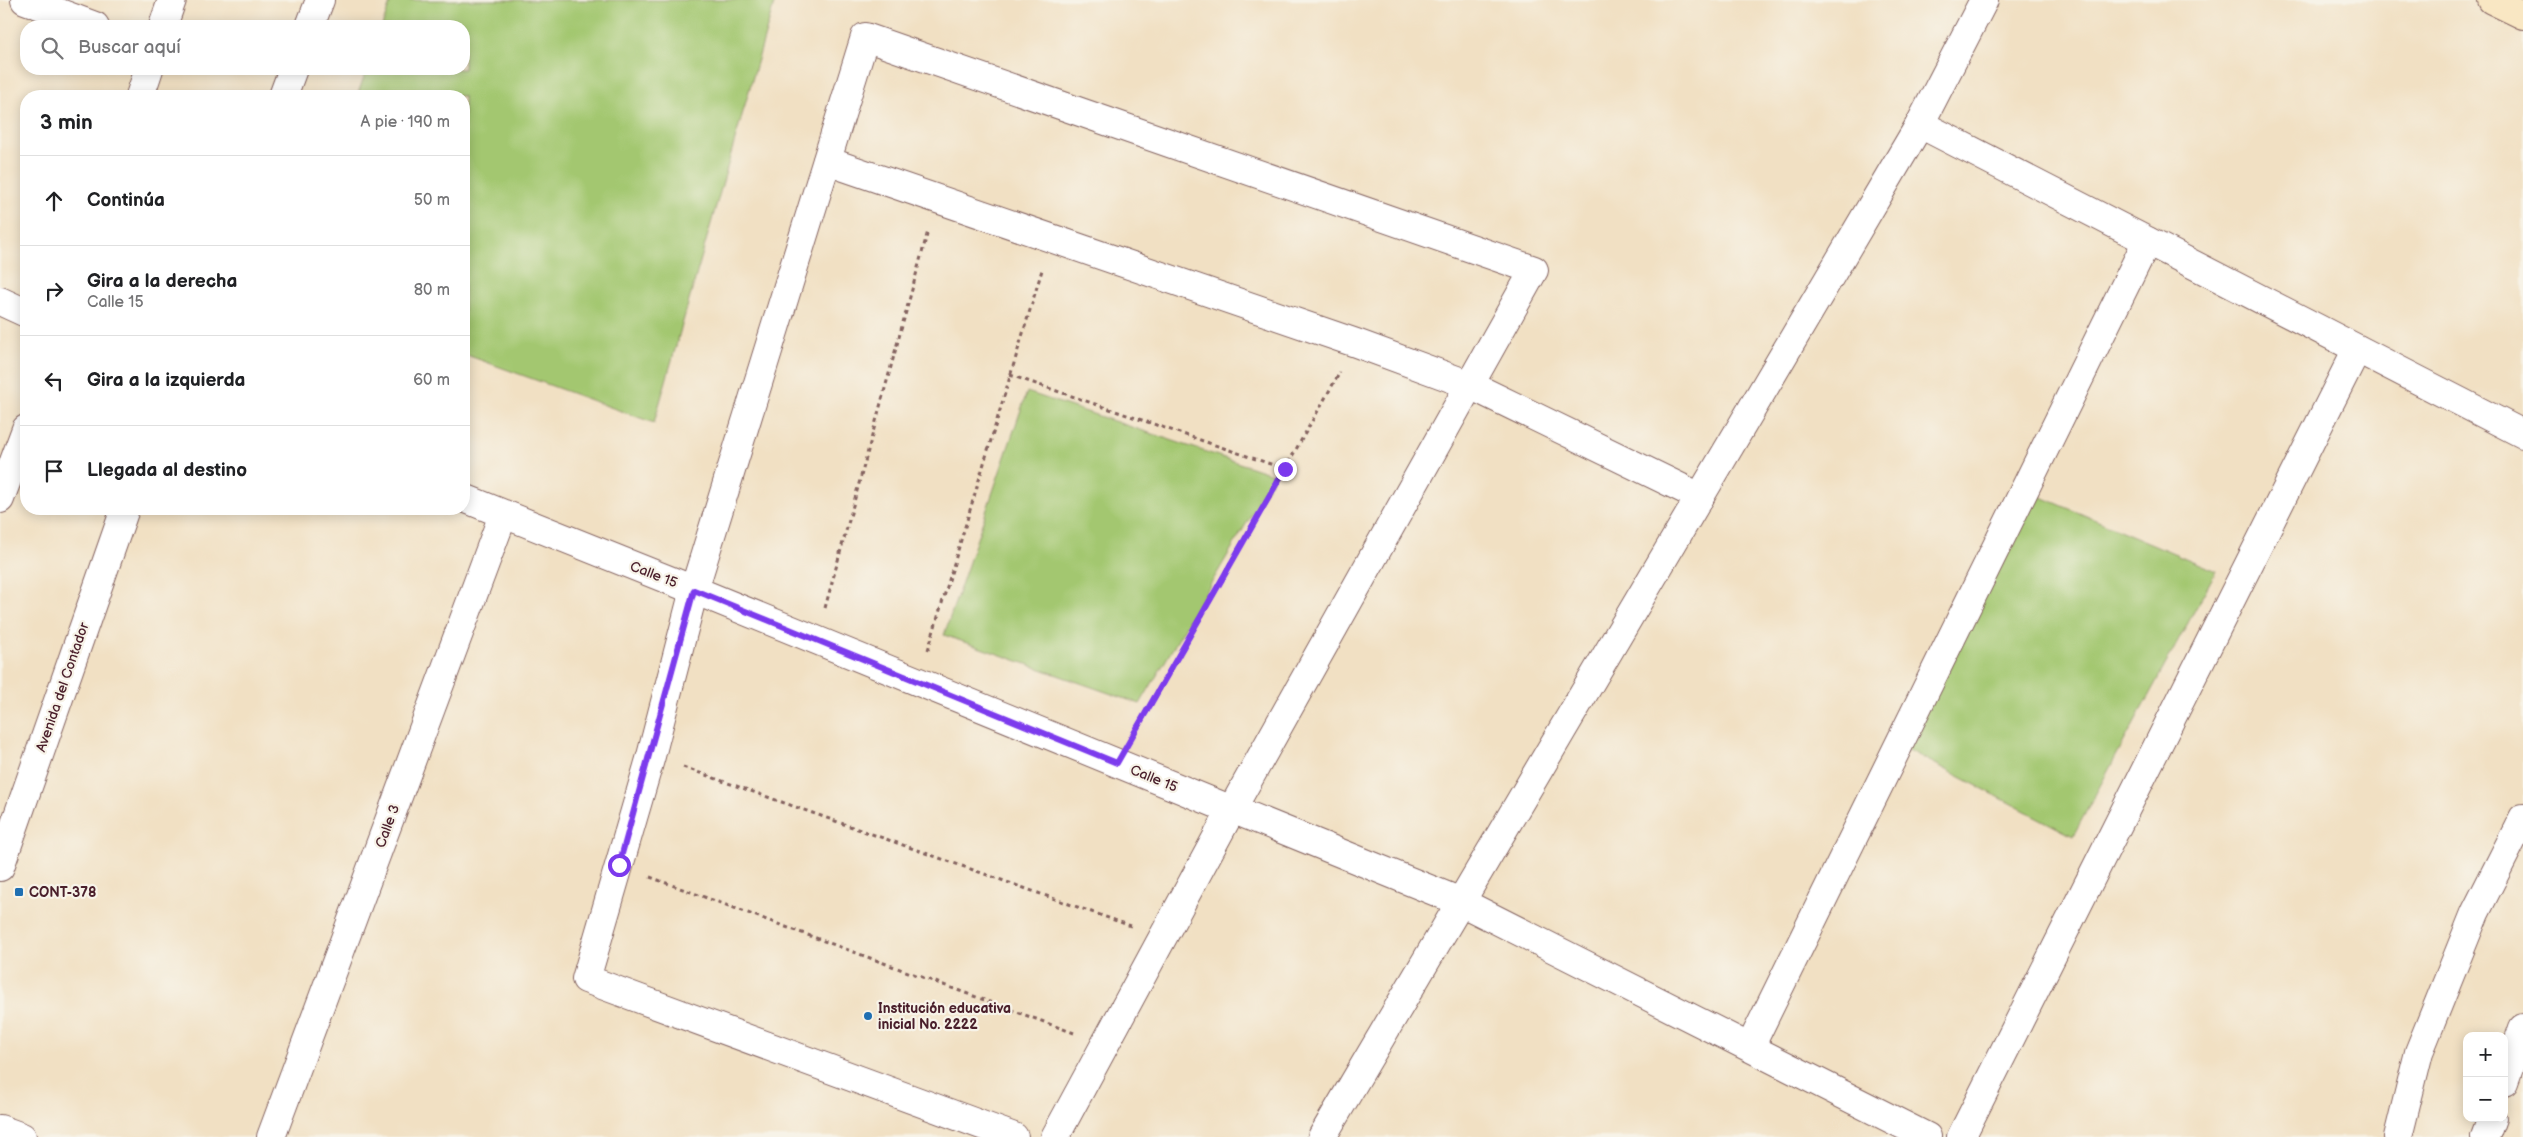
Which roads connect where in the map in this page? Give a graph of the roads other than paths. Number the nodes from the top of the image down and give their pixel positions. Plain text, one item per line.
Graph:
1 (25, 0) edge
2 (172, 0) edge
3 (320, 0) edge
4 (1984, 0) edge
5 (2492, 0) edge
6 (2523, 15) edge
7 (79, 20) edge
8 (165, 20) edge
9 (312, 20) edge
10 (147, 75) edge
11 (292, 75) edge
12 (142, 90) edge
13 (285, 90) edge
14 (1920, 124) junction
15 (827, 161) junction
16 (2147, 241) junction
17 (0, 301) edge
18 (20, 309) edge
19 (2357, 349) junction
20 (1470, 386) junction
21 (2523, 434) edge
22 (20, 445) edge
23 (1700, 497) junction
24 (0, 499) edge
25 (470, 500) edge
26 (503, 514) junction
27 (123, 515) edge
28 (694, 590) junction
29 (1232, 809) junction
30 (2523, 818) edge
31 (0, 867) edge
32 (1461, 902) junction
33 (2523, 1028) edge
34 (1750, 1047) junction
35 (2506, 1077) edge
36 (2491, 1122) edge
37 (0, 1129) edge
38 (22, 1137) edge
39 (271, 1137) edge
40 (1014, 1137) edge
41 (1055, 1137) edge
42 (1322, 1137) edge
43 (1927, 1137) edge
44 (1961, 1137) edge
45 (2398, 1137) edge
46 (2485, 1137) edge

1 - 7 street
2 - 8 street
3 - 9 street
4 - 14 street
5 - 6 main road
10 - 12 street
11 - 13 street
14 - 16 street
14 - 23 street
15 - 20 street
15 - 20 street
15 - 28 street
16 - 19 street
16 - 34 street
17 - 18 street
19 - 21 street
19 - 44 street
20 - 23 street
20 - 29 street
22 - 24 street
23 - 32 street
25 - 26 street, Calle 15
26 - 28 street, Calle 15
26 - 39 street, Calle 3
27 - 31 street, Avenida del Contador
28 - 29 street, Calle 15
28 - 40 street
29 - 32 street, Calle 15
29 - 41 street
30 - 45 street
32 - 34 street, Calle 15
32 - 42 street
33 - 35 street
34 - 43 street, Calle 15
36 - 46 street
37 - 38 street

